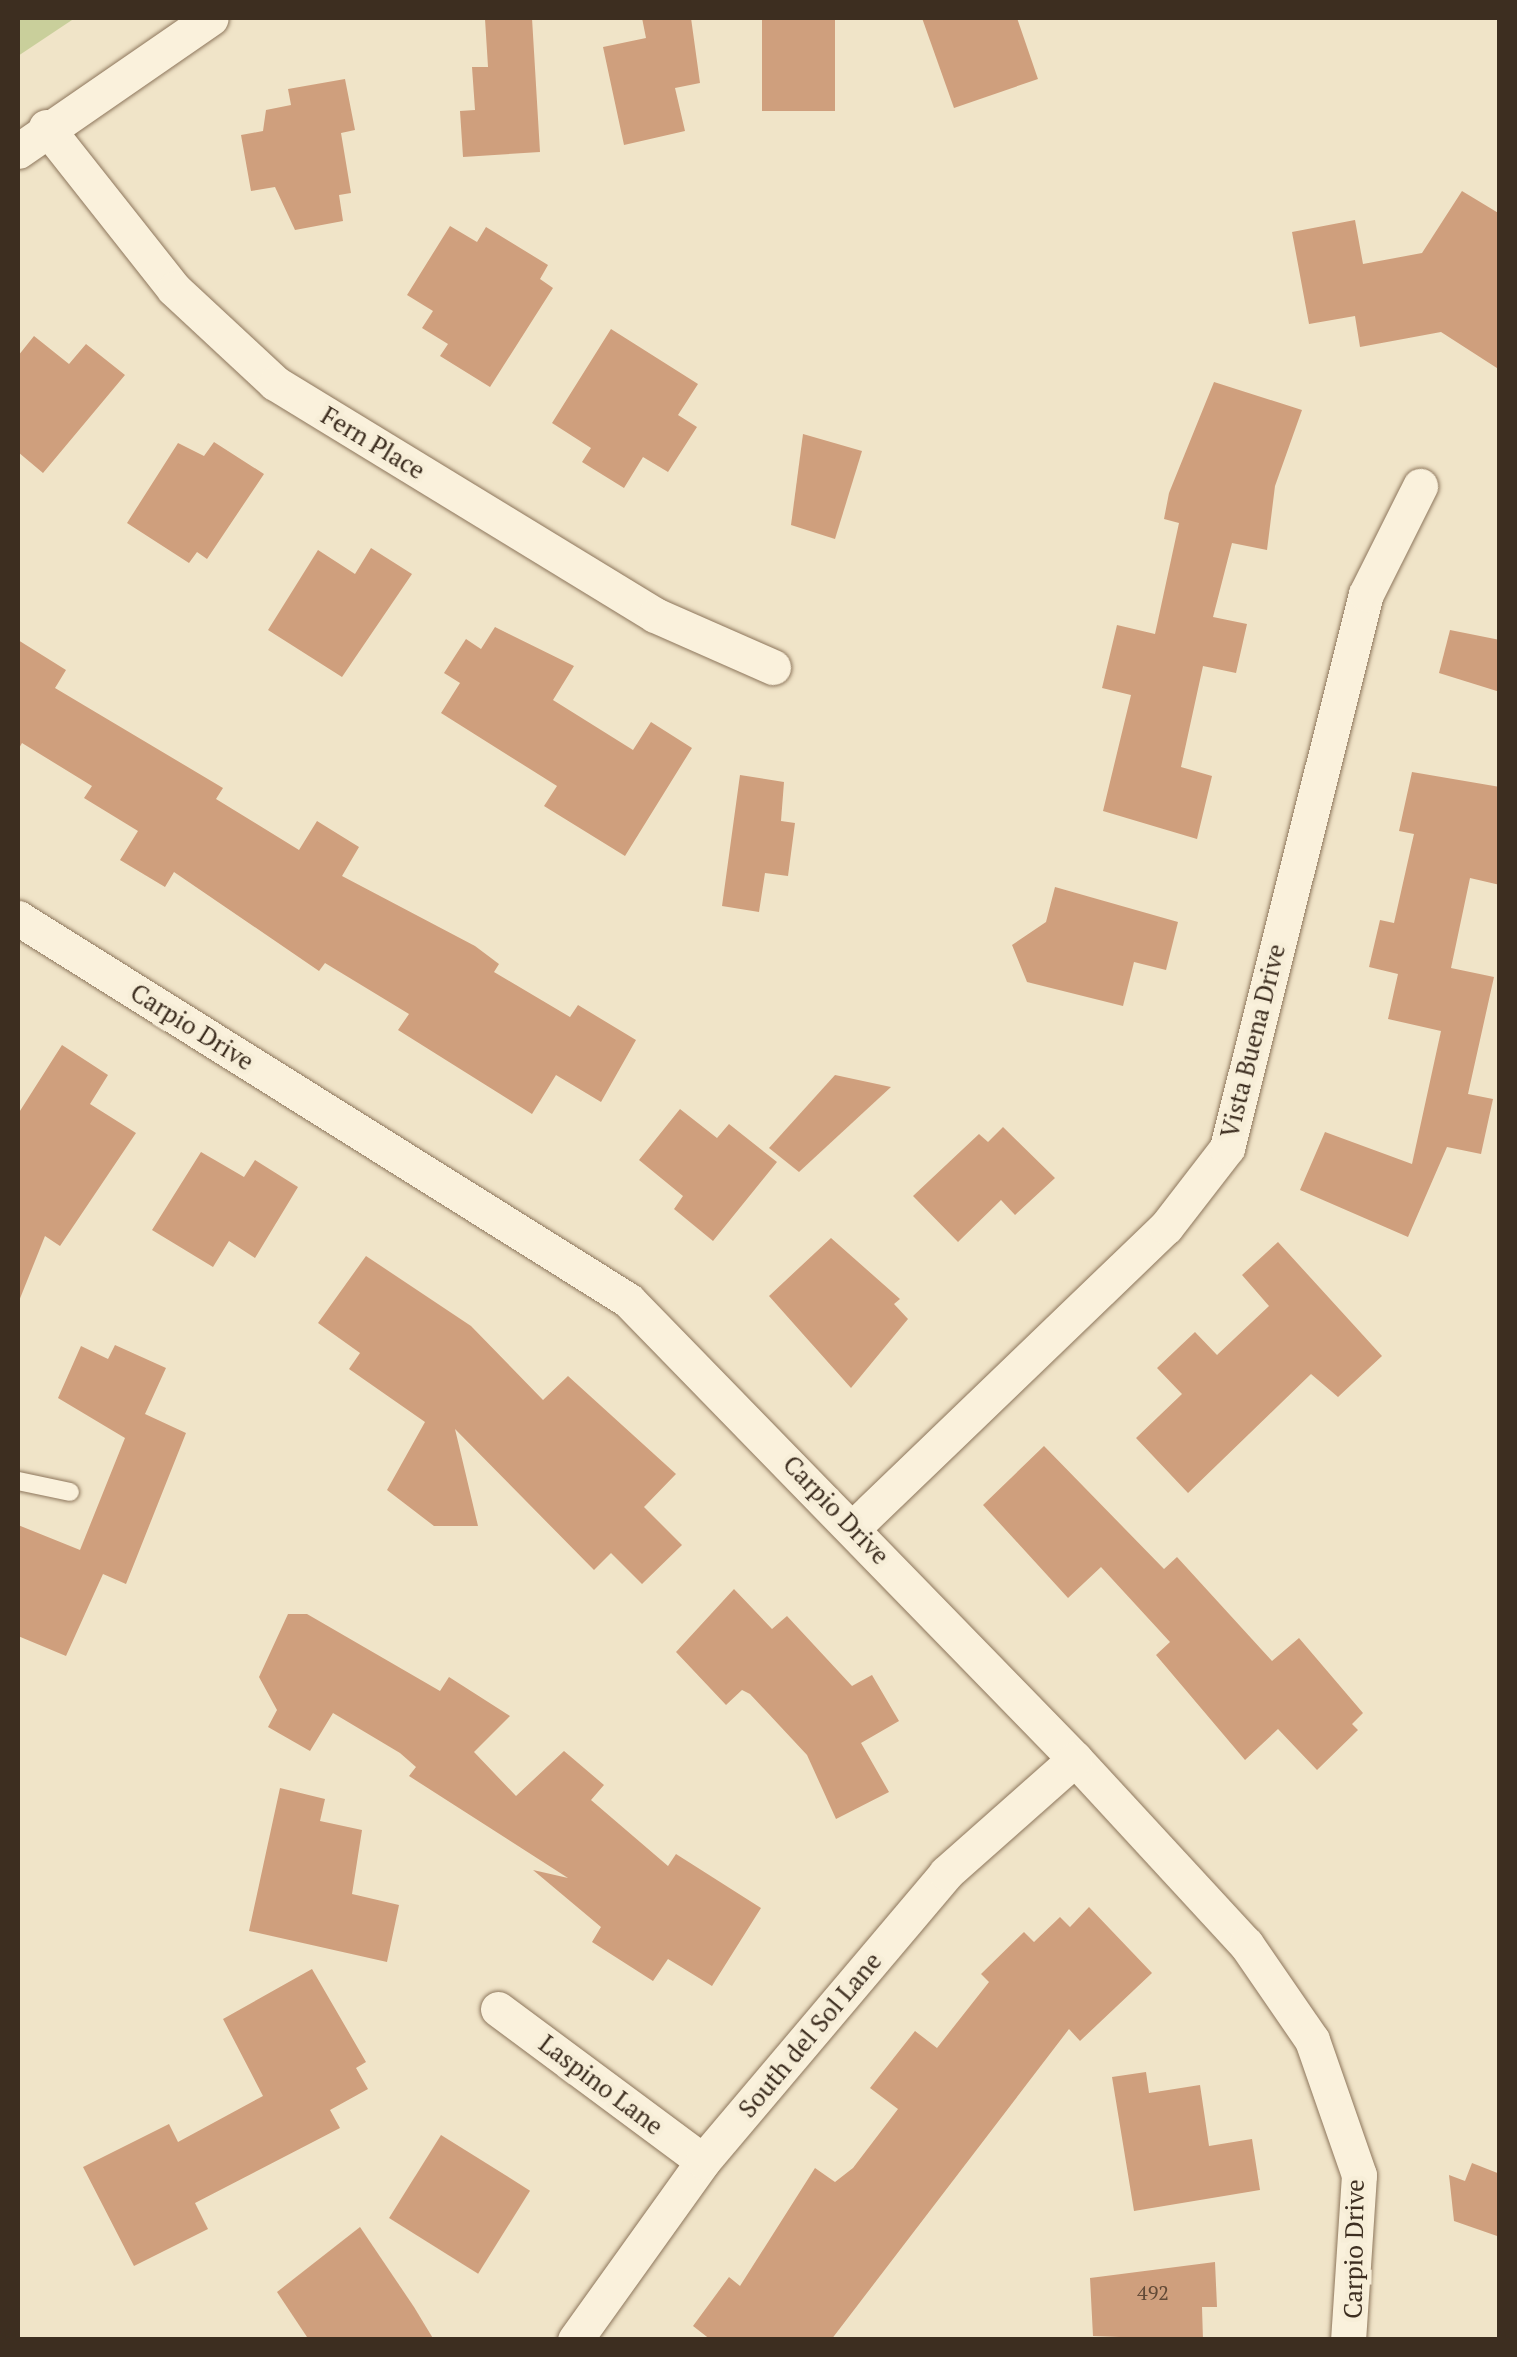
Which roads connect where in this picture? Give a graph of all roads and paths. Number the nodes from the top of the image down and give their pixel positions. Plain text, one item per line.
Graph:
1 (210, 18) edge
2 (46, 127) junction
3 (18, 150) edge
4 (1420, 486) dead end
5 (773, 667) dead end
6 (18, 918) edge
7 (18, 1481) edge
8 (70, 1492) dead end
9 (854, 1527) junction
10 (1075, 1759) junction
11 (498, 2009) dead end
12 (703, 2161) junction
13 (1355, 2338) edge
14 (575, 2340) edge

1 - 2 street
2 - 3 street
2 - 5 street, Fern Place
4 - 9 street, Vista Buena Drive
6 - 9 street, Carpio Drive
7 - 8 lane
9 - 10 street, Carpio Drive
10 - 12 street, South del Sol Lane
10 - 13 street, Carpio Drive
11 - 12 street, Laspino Lane
12 - 14 street, South del Sol Lane

